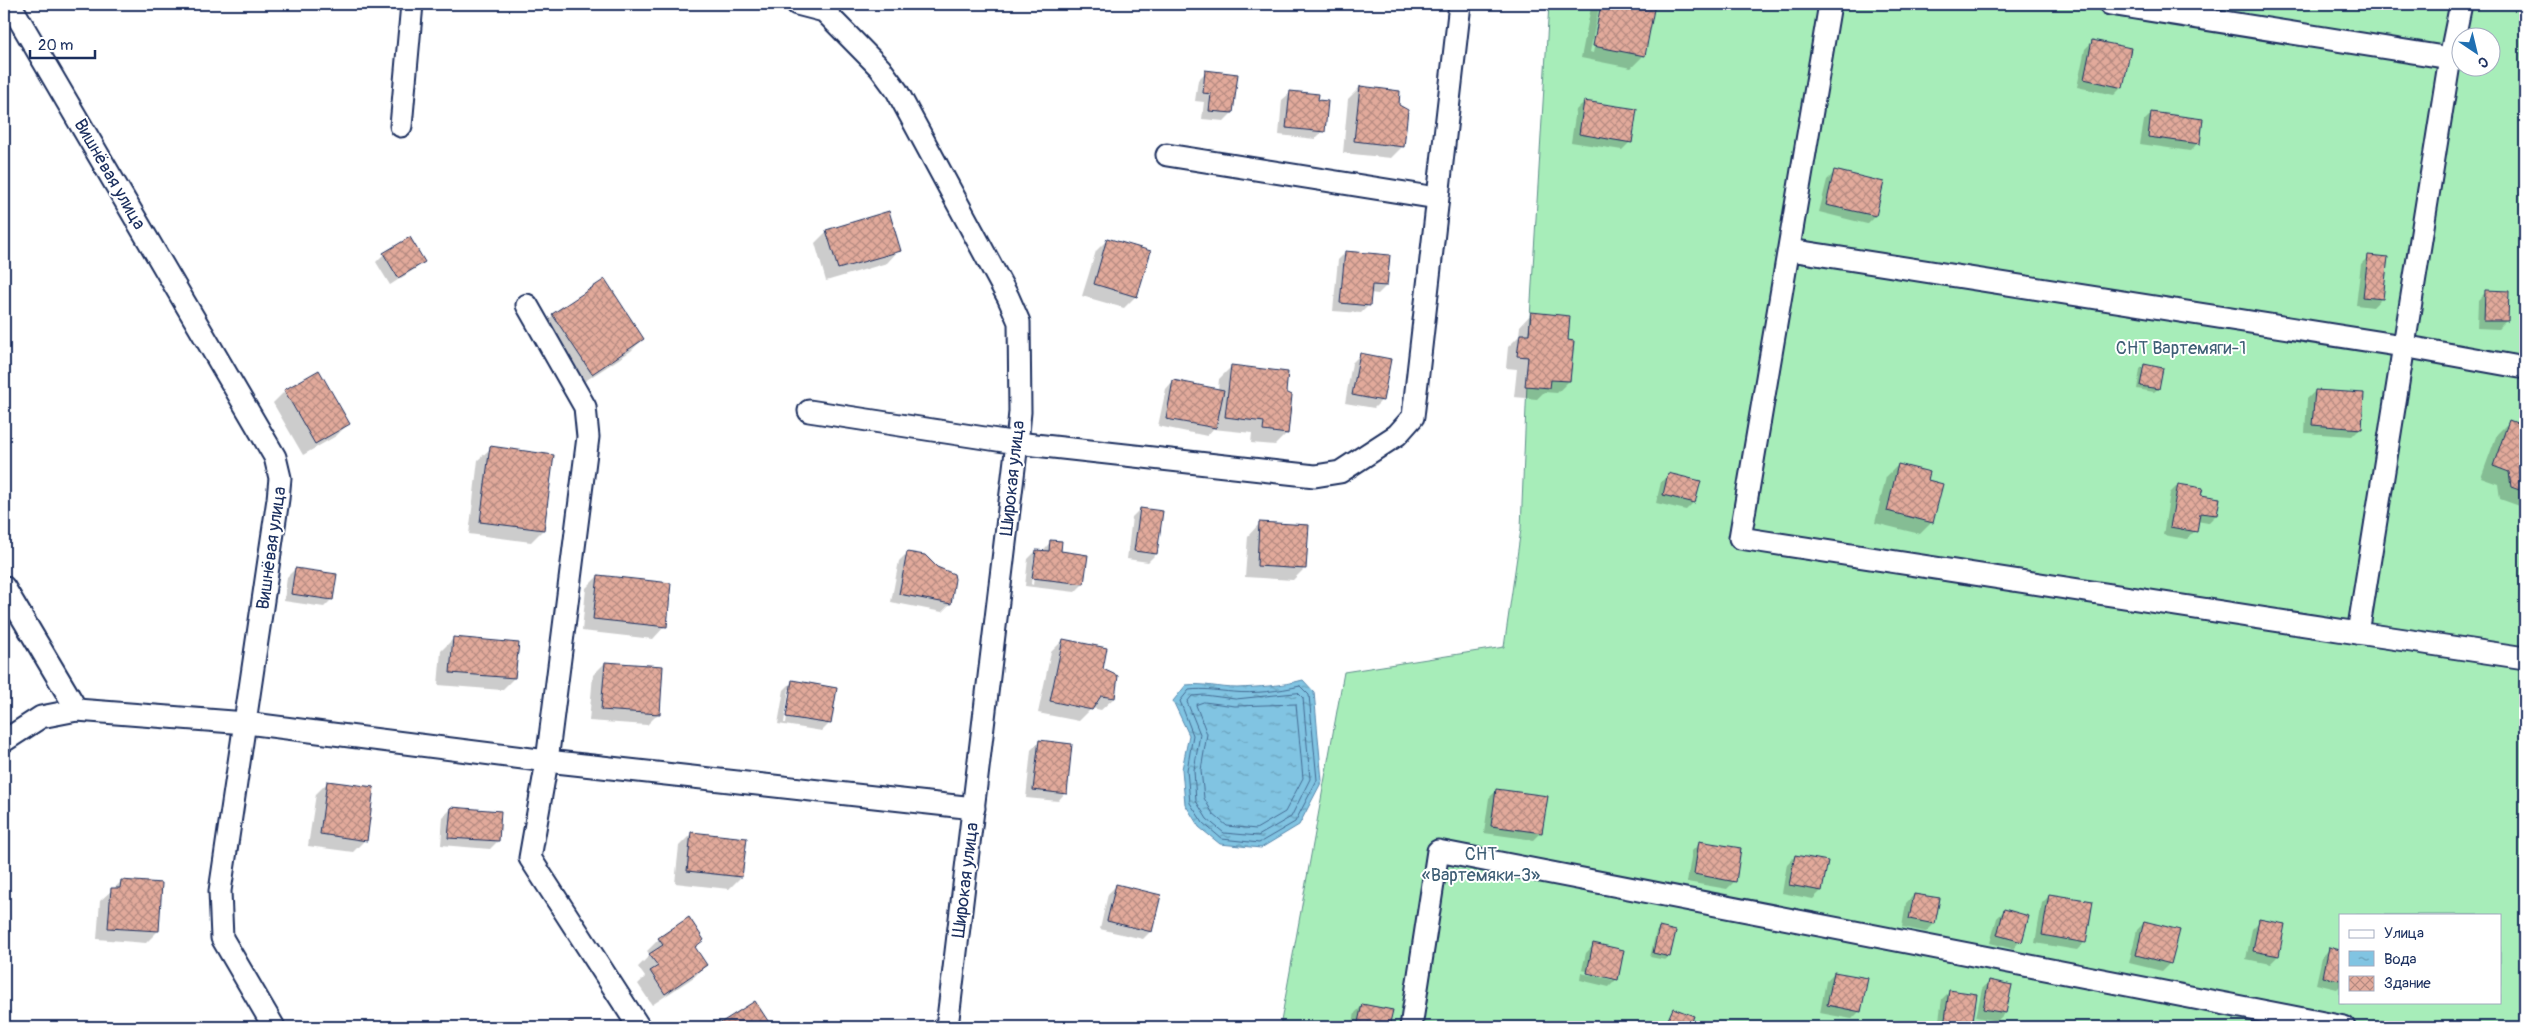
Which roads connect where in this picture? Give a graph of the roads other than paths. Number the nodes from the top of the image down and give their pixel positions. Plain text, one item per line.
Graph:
1 (10, 4) edge
2 (412, 4) edge
3 (797, 4) edge
4 (1460, 4) edge
5 (1830, 4) edge
6 (2110, 4) edge
7 (2461, 4) edge
8 (830, 8) edge
9 (2450, 58) junction
10 (401, 126) dead end
11 (1167, 155) dead end
12 (1437, 198) junction
13 (1790, 250) junction
14 (527, 305) dead end
15 (2403, 346) junction
16 (2525, 368) edge
17 (809, 412) dead end
18 (1017, 443) junction
19 (4, 587) edge
20 (2358, 633) junction
21 (2525, 658) edge
22 (77, 710) junction
23 (246, 723) junction
24 (4, 741) edge
25 (547, 761) junction
26 (974, 808) junction
27 (274, 1027) edge
28 (639, 1027) edge
29 (947, 1027) edge
30 (1411, 1027) edge
31 (2344, 1027) edge

1 - 23 street, Вишнёвая улица
2 - 10 street
3 - 8 street, Широкая улица
4 - 12 street
5 - 13 street
6 - 9 street
7 - 9 street
8 - 18 street, Широкая улица
9 - 15 street
11 - 12 street
12 - 18 street
13 - 15 street
13 - 20 street
14 - 25 street
15 - 16 street
15 - 20 street
17 - 18 street
18 - 26 street, Широкая улица
19 - 22 street
20 - 21 street
22 - 23 street
22 - 24 street
23 - 25 street
23 - 27 street, Вишнёвая улица
25 - 26 street
25 - 28 street
26 - 29 street, Широкая улица
30 - 31 street

